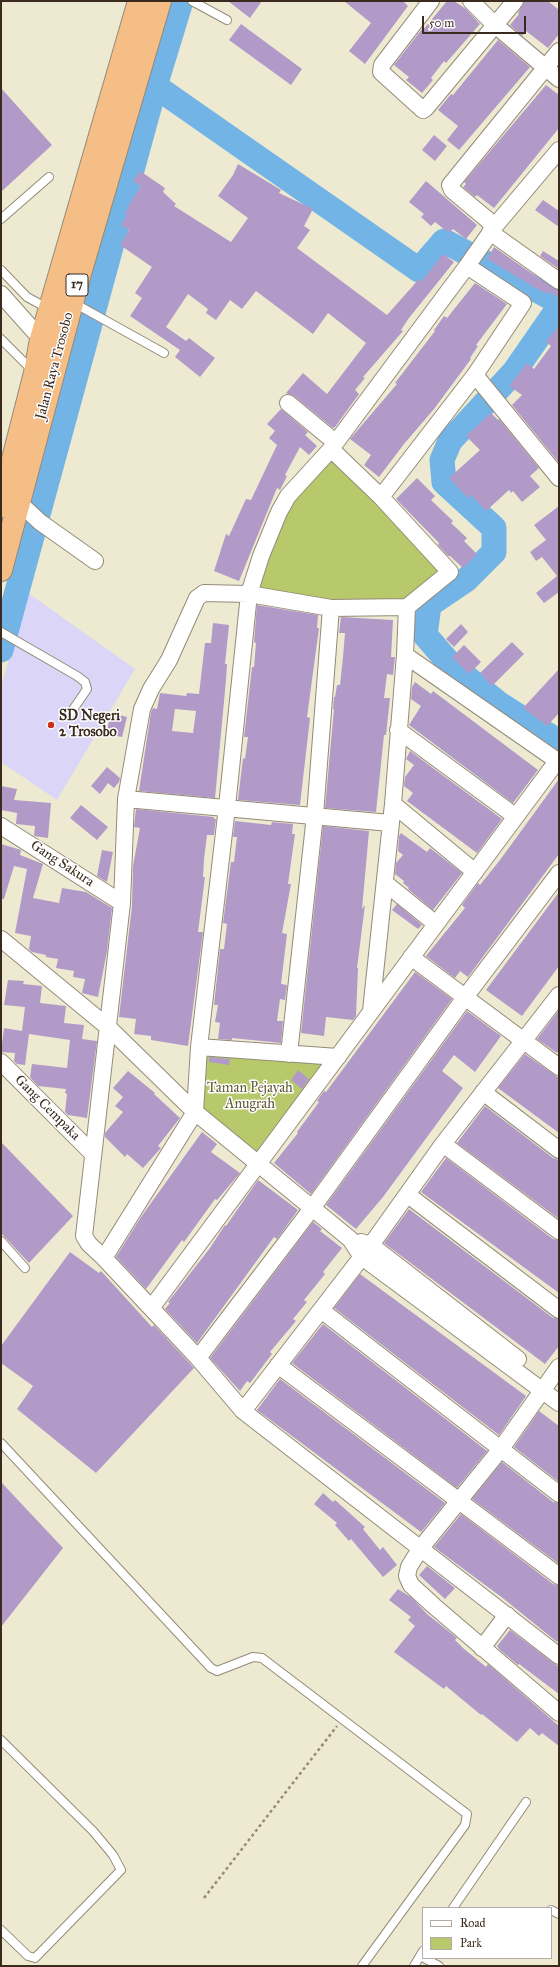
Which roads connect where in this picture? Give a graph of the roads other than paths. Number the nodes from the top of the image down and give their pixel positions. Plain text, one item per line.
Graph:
1 (139, 1) edge
2 (160, 1) edge
3 (192, 1) edge
4 (431, 1) edge
5 (471, 1) edge
6 (515, 1) edge
7 (227, 20) dead end
8 (495, 25) junction
9 (559, 51) edge
10 (545, 67) junction
11 (559, 79) edge
12 (559, 150) edge
13 (49, 177) dead end
14 (1, 219) edge
15 (492, 229) junction
16 (471, 259) junction
17 (1, 270) edge
18 (559, 281) edge
19 (1, 294) edge
20 (77, 304) junction
21 (50, 309) junction
22 (1, 339) edge
23 (41, 339) junction
24 (164, 353) dead end
25 (35, 373) junction
26 (477, 378) junction
27 (288, 402) dead end
28 (333, 446) junction
29 (559, 478) edge
30 (381, 497) junction
31 (18, 506) edge
32 (95, 561) dead end
33 (1, 570) edge
34 (248, 594) junction
35 (407, 607) junction
36 (331, 608) junction
37 (1, 632) edge
38 (405, 655) junction
39 (70, 714) dead end
40 (398, 730) junction
41 (558, 762) edge
42 (126, 799) junction
43 (393, 804) junction
44 (227, 807) junction
45 (315, 815) junction
46 (515, 816) junction
47 (390, 823) junction
48 (1, 826) edge
49 (475, 872) junction
50 (559, 873) edge
51 (385, 883) junction
52 (122, 903) junction
53 (436, 924) junction
54 (1, 939) edge
55 (411, 957) junction
56 (559, 995) edge
57 (466, 996) junction
58 (370, 1013) junction
59 (109, 1028) junction
60 (525, 1041) junction
61 (200, 1047) junction
62 (289, 1054) junction
63 (338, 1057) junction
64 (1, 1062) edge
65 (559, 1067) edge
66 (483, 1092) junction
67 (195, 1112) junction
68 (443, 1144) junction
69 (559, 1150) edge
70 (93, 1154) junction
71 (259, 1163) junction
72 (408, 1195) junction
73 (313, 1207) junction
74 (559, 1231) edge
75 (1, 1241) edge
76 (366, 1251) junction
77 (104, 1258) junction
78 (25, 1268) dead end
79 (152, 1307) junction
80 (321, 1310) junction
81 (559, 1310) edge
82 (198, 1358) junction
83 (278, 1365) junction
84 (559, 1366) edge
85 (550, 1388) edge
86 (559, 1403) edge
87 (243, 1411) junction
88 (1, 1443) edge
89 (500, 1450) junction
90 (559, 1494) edge
91 (458, 1501) junction
92 (420, 1549) junction
93 (559, 1576) edge
94 (507, 1615) junction
95 (482, 1648) junction
96 (559, 1656) edge
97 (559, 1713) edge
98 (1, 1740) edge
99 (526, 1802) dead end
100 (454, 1907) edge
101 (1, 1930) edge
102 (422, 1956) edge
103 (427, 1959) edge
104 (362, 1966) edge
105 (414, 1966) edge
106 (439, 1966) edge

1 - 21 highway, Jalan Raya Trosobo / 17
2 - 20 highway, Jalan Raya Trosobo / 17
3 - 7 lane
4 - 8 street
5 - 8 street
6 - 8 street
8 - 10 street
9 - 10 street
10 - 11 street
10 - 15 street
12 - 15 street
13 - 14 lane
15 - 16 street
15 - 18 street
16 - 26 street
16 - 28 street
17 - 21 lane
19 - 23 street
20 - 24 lane
20 - 31 highway, Jalan Raya Trosobo / 17
21 - 23 highway, Jalan Raya Trosobo / 17
22 - 25 lane
23 - 25 highway, Jalan Raya Trosobo / 17
25 - 31 highway, Jalan Raya Trosobo / 17
26 - 29 street
26 - 30 street
27 - 28 street
28 - 30 street
28 - 34 street
30 - 35 street
31 - 32 street
31 - 33 highway, Jalan Raya Trosobo / 17
34 - 36 street
34 - 42 street
34 - 44 street
35 - 36 street
35 - 38 street
36 - 45 street
37 - 39 lane
38 - 40 street
38 - 41 street
40 - 43 street
40 - 46 street
41 - 46 street
42 - 44 street
42 - 52 street
43 - 47 street
43 - 49 street
44 - 45 street
44 - 61 street
45 - 47 street
45 - 62 street
46 - 49 street
47 - 51 street
48 - 52 street, Gang Sakura
49 - 53 street
50 - 57 street
51 - 53 street
51 - 58 street
52 - 59 street
53 - 55 street
54 - 59 street
55 - 57 street
55 - 58 street
56 - 60 street
57 - 60 street
57 - 73 street
58 - 63 street
59 - 67 street
59 - 70 street
60 - 65 street
60 - 66 street
61 - 62 street
61 - 67 street
62 - 63 street
63 - 71 street
64 - 70 street, Gang Cempaka
66 - 68 street
66 - 69 street
67 - 71 street
67 - 77 street
68 - 72 street
68 - 74 street
70 - 77 street
71 - 73 street
71 - 79 street
72 - 76 street
72 - 81 street
73 - 76 street
73 - 82 street
75 - 78 lane
76 - 80 street
76 - 85 street
77 - 79 street
79 - 82 street
80 - 83 street
80 - 89 street
82 - 87 street
83 - 87 street
83 - 91 street
84 - 85 street
85 - 86 street
85 - 89 street
87 - 92 street
88 - 104 lane
89 - 90 street
89 - 91 street
91 - 92 street
91 - 93 street
92 - 94 street
92 - 95 street
94 - 95 street
94 - 96 street
95 - 97 street
98 - 101 lane
99 - 100 lane
102 - 105 lane
103 - 106 lane

